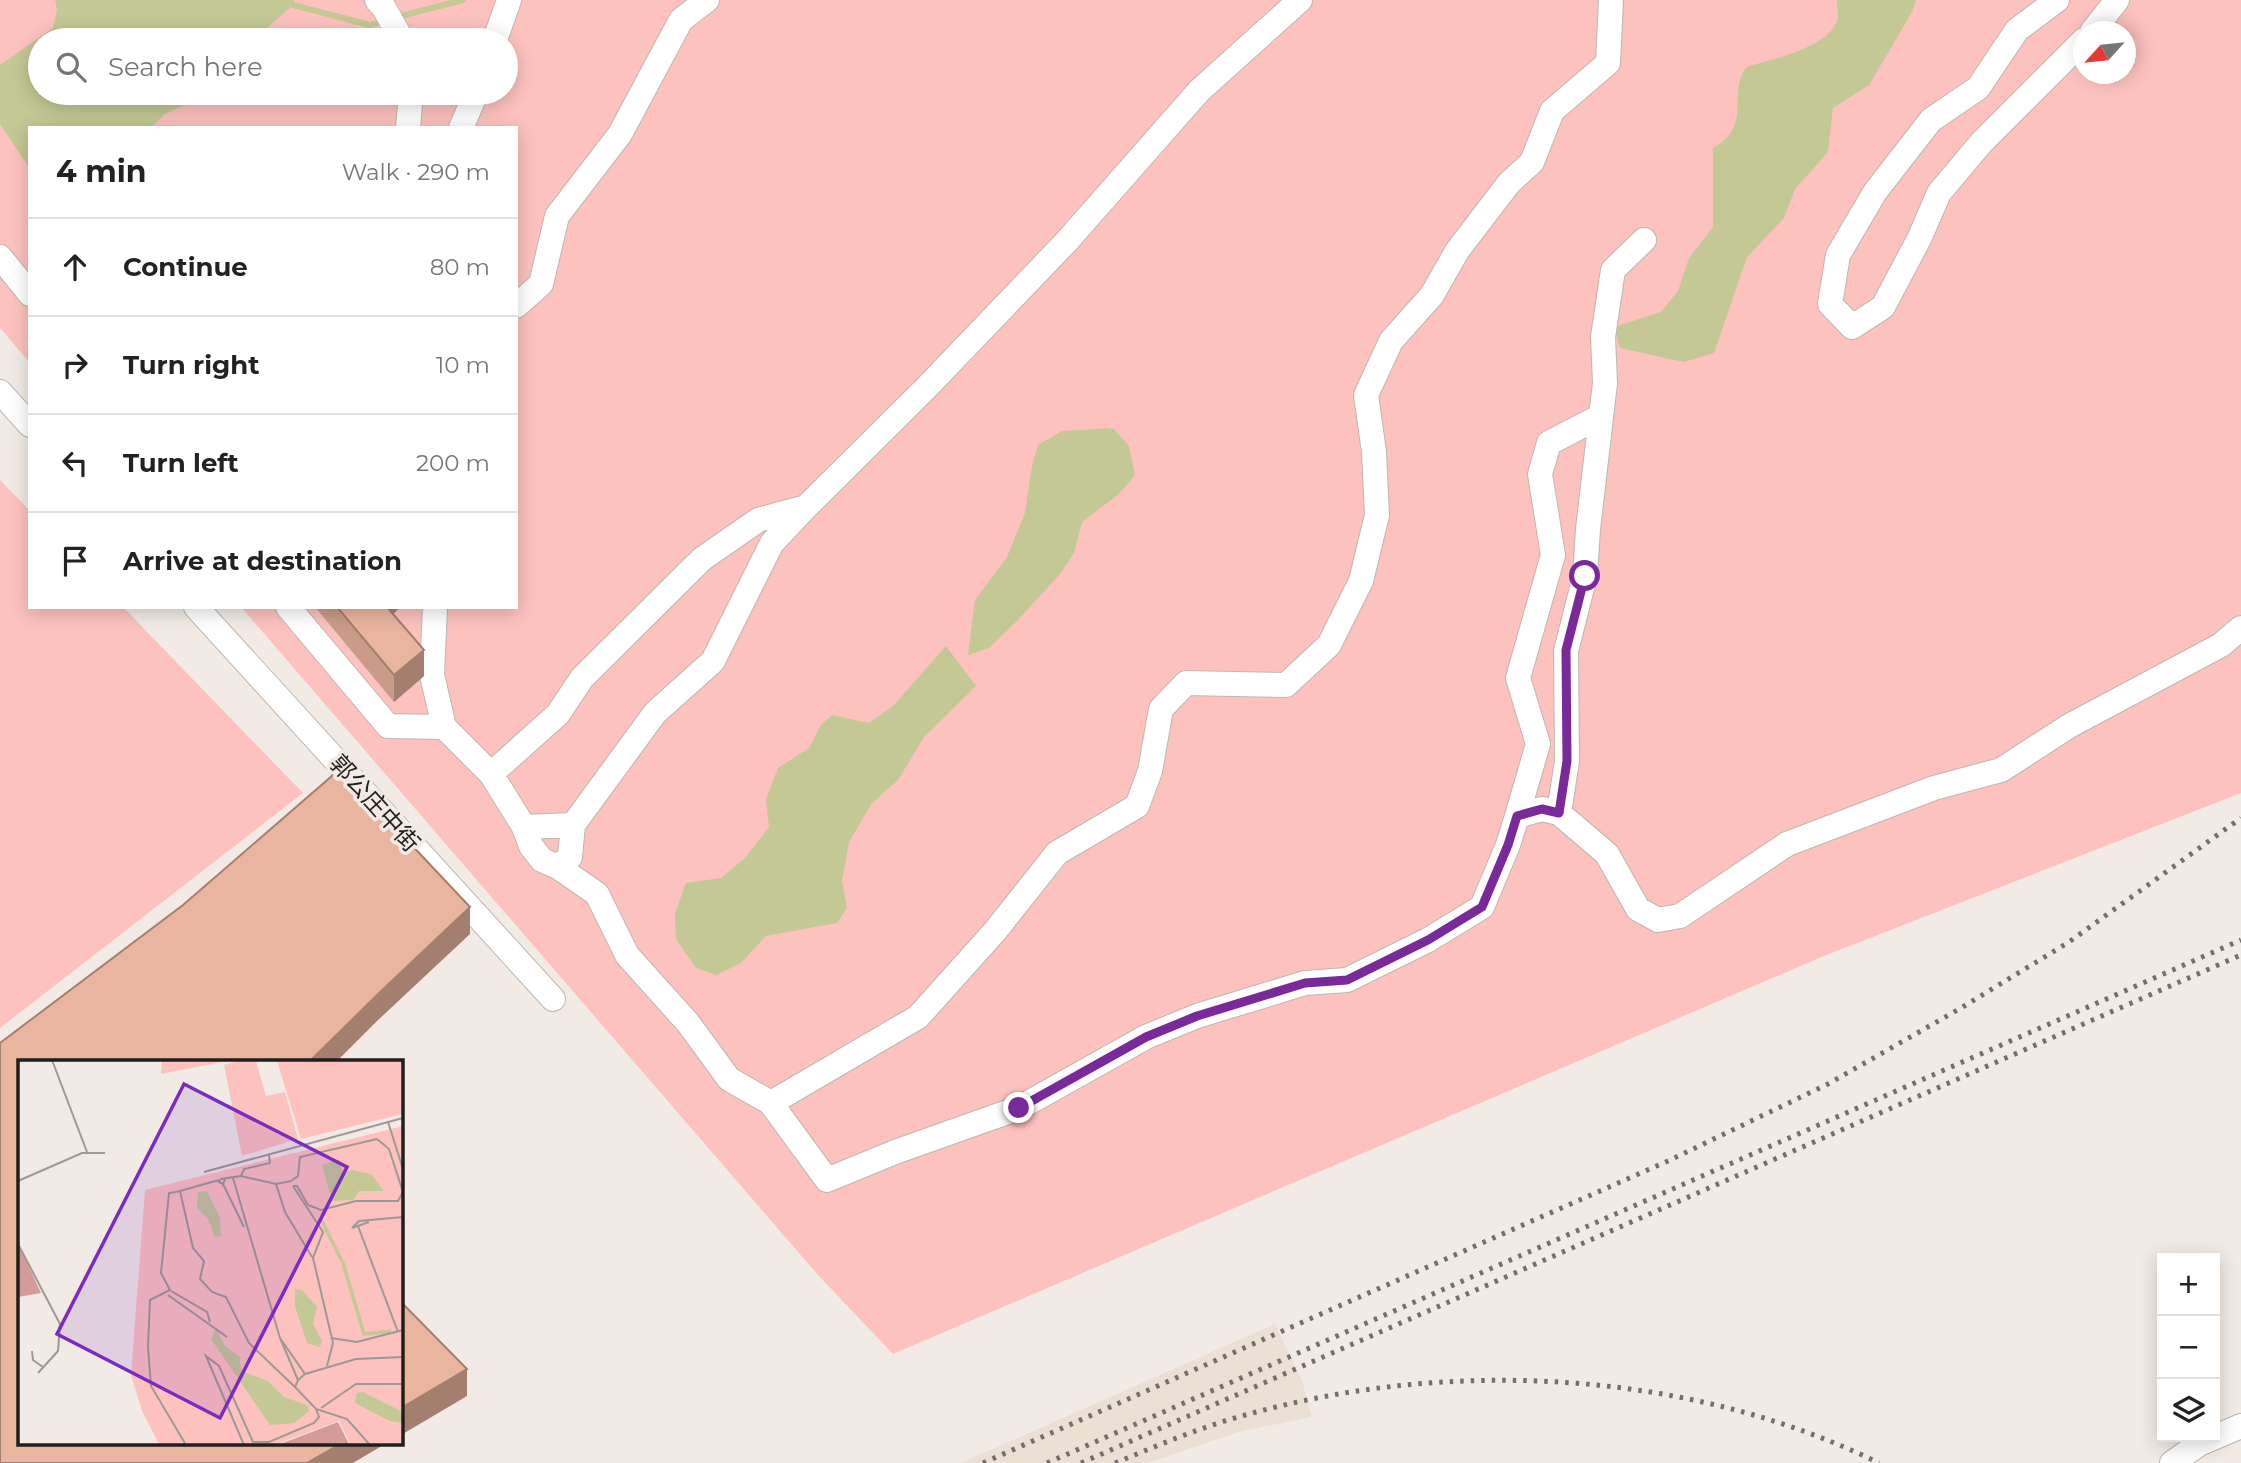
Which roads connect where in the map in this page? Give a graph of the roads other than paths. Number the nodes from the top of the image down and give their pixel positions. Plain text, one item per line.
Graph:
1 (509, 0) edge
2 (707, 0) edge
3 (1300, 0) edge
4 (1612, 0) edge
5 (2057, 0) edge
6 (2117, 0) edge
7 (381, 4) edge
8 (2101, 21) edge
9 (395, 28) edge
10 (499, 28) edge
11 (2073, 51) edge
12 (410, 105) edge
13 (471, 105) edge
14 (408, 126) edge
15 (462, 126) edge
16 (1644, 240) dead end
17 (0, 257) edge
18 (28, 292) edge
19 (518, 304) edge
20 (0, 392) edge
21 (1601, 416) junction
22 (28, 423) edge
23 (806, 507) junction
24 (198, 609) edge
25 (290, 609) edge
26 (435, 609) edge
27 (2241, 628) edge
28 (444, 727) junction
29 (491, 774) junction
30 (1559, 813) junction
31 (1517, 816) junction
32 (573, 825) junction
33 (524, 827) junction
34 (558, 867) junction
35 (553, 999) dead end
36 (770, 1102) junction
37 (2241, 1426) edge
38 (2172, 1463) edge

1 - 10 street
2 - 19 street
3 - 23 street
4 - 36 street
5 - 11 street
6 - 8 street
7 - 9 street
12 - 14 street
13 - 15 street
16 - 21 street
17 - 18 street
20 - 22 street
21 - 30 street
21 - 31 street
23 - 29 street
23 - 32 street
24 - 35 street, 郭公庄中街
25 - 28 street
26 - 28 street
27 - 30 street
28 - 29 street
29 - 33 street
30 - 31 street
31 - 36 street
32 - 33 street
32 - 34 street
33 - 34 street
34 - 36 street
37 - 38 street

